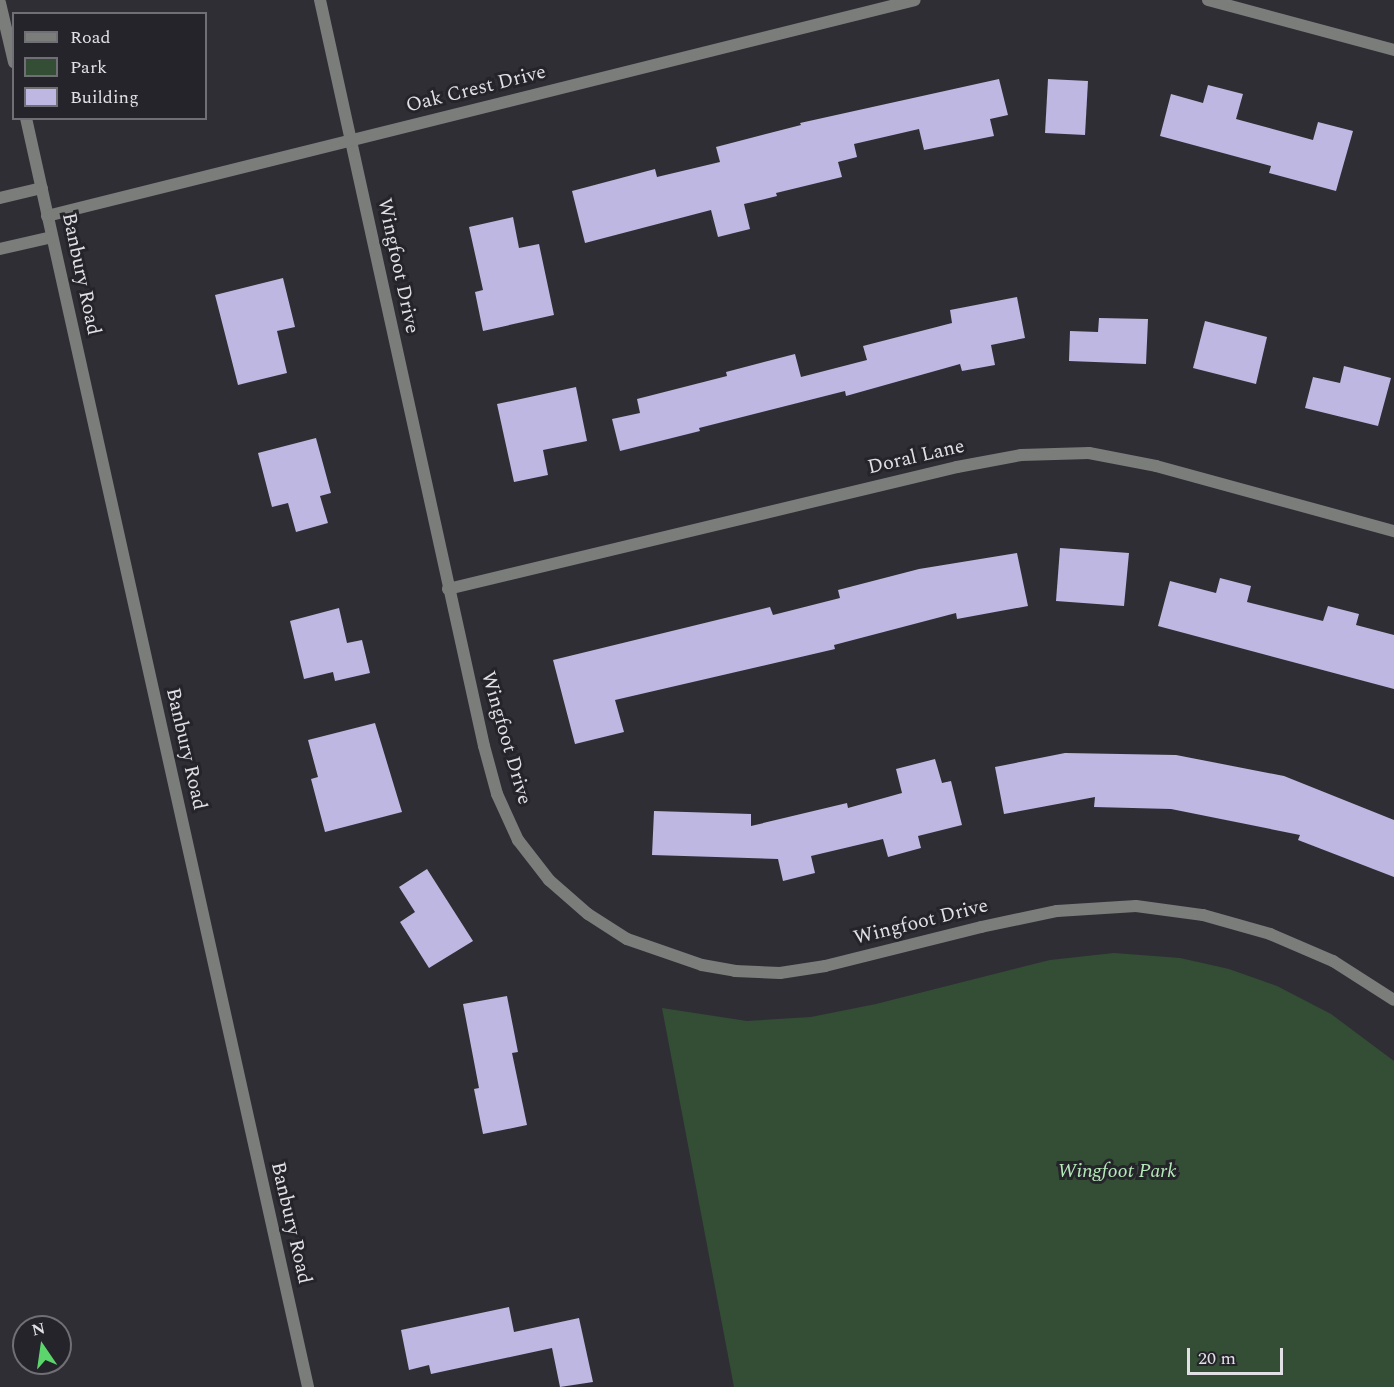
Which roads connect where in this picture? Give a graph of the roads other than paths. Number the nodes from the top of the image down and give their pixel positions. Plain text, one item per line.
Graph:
1 (320, 0) edge
2 (915, 0) edge
3 (1208, 0) edge
4 (0, 3) edge
5 (1394, 50) edge
6 (12, 54) edge
7 (26, 120) edge
8 (351, 141) junction
9 (42, 188) junction
10 (0, 198) edge
11 (47, 216) junction
12 (52, 237) junction
13 (0, 249) edge
14 (1394, 531) edge
15 (448, 589) junction
16 (1394, 1000) edge
17 (308, 1387) edge

1 - 8 street, Wingfoot Drive
2 - 8 street, Oak Crest Drive
3 - 5 street
4 - 6 street
7 - 9 street, Banbury Road
8 - 11 street, Oak Crest Drive
8 - 15 street, Wingfoot Drive
9 - 10 street
9 - 11 street, Banbury Road
11 - 12 street, Banbury Road
12 - 13 street
12 - 17 street, Banbury Road
14 - 15 street, Doral Lane
15 - 16 street, Wingfoot Drive

